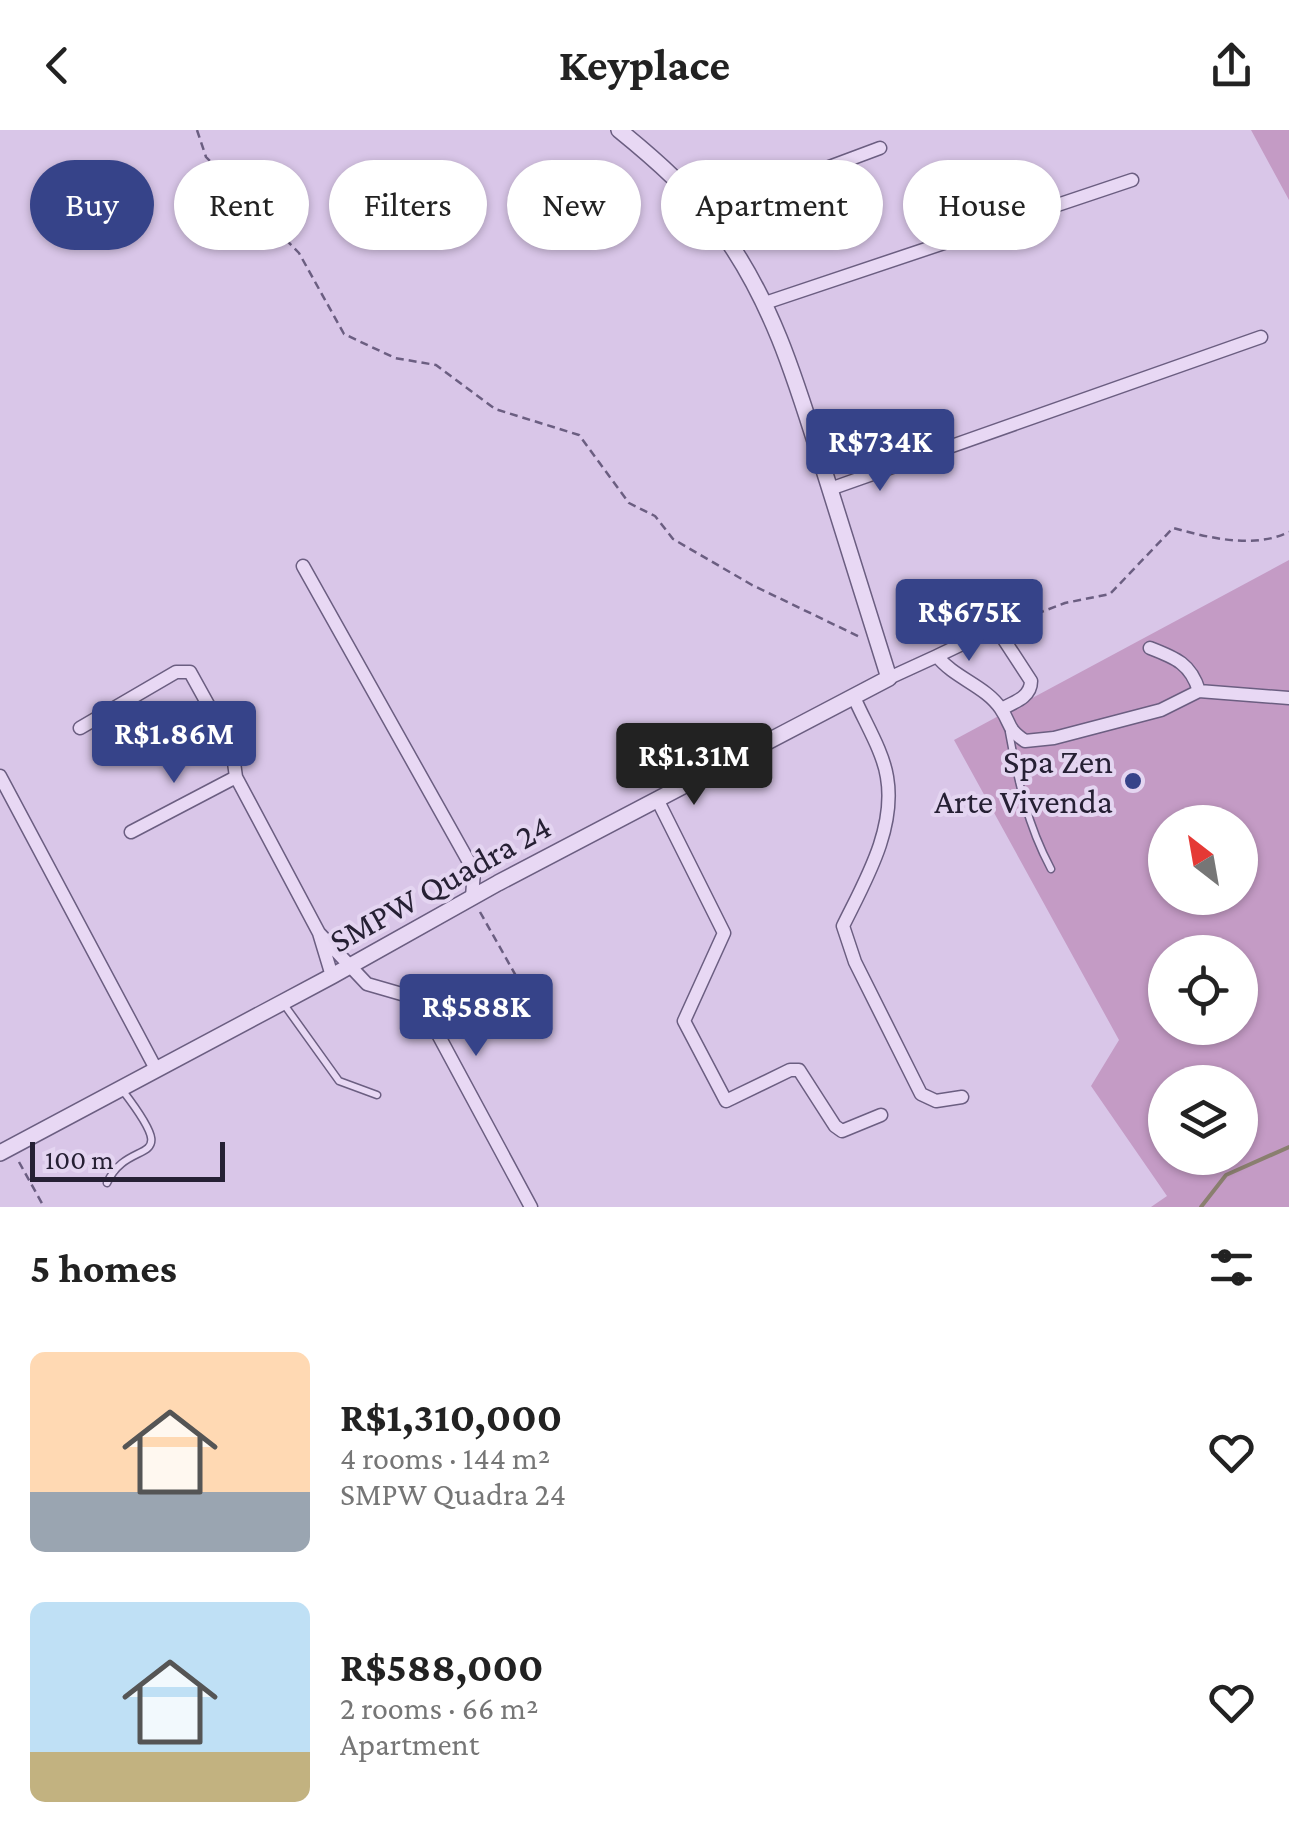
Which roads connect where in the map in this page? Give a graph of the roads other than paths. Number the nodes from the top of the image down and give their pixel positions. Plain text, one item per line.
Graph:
1 (618, 130) edge
2 (880, 148) dead end
3 (847, 160) edge
4 (661, 166) edge
5 (1132, 180) dead end
6 (733, 250) edge
7 (765, 303) junction
8 (1261, 337) dead end
9 (830, 489) junction
10 (303, 566) dead end
11 (1150, 648) dead end
12 (937, 656) junction
13 (889, 678) junction
14 (1199, 692) junction
15 (854, 697) junction
16 (1289, 698) edge
17 (1002, 709) junction
18 (80, 728) dead end
19 (1009, 730) junction
20 (0, 776) edge
21 (236, 778) junction
22 (658, 801) junction
23 (131, 832) dead end
24 (1051, 869) dead end
25 (474, 871) junction
26 (498, 883) junction
27 (472, 897) junction
28 (319, 933) junction
29 (350, 966) junction
30 (332, 976) junction
31 (282, 1002) junction
32 (156, 1069) junction
33 (121, 1088) junction
34 (378, 1095) dead end
35 (962, 1097) dead end
36 (882, 1115) dead end
37 (6, 1150) edge
38 (106, 1184) dead end
39 (532, 1207) edge

1 - 4 street
2 - 3 street
5 - 7 street
6 - 7 street
7 - 9 street
8 - 9 street
9 - 13 street
10 - 25 street
11 - 14 street
12 - 13 street
12 - 17 street
12 - 17 street
13 - 15 street, SMPW Quadra 24
14 - 16 street
14 - 19 street
15 - 22 street, SMPW Quadra 24
15 - 35 street
17 - 19 street
18 - 21 street
19 - 24 lane
20 - 32 street
21 - 23 street
21 - 28 street
22 - 26 street, SMPW Quadra 24
22 - 36 street
25 - 26 street
25 - 27 street
26 - 27 street, SMPW Quadra 24
27 - 29 street, SMPW Quadra 24
28 - 29 street
28 - 30 street
29 - 30 street, SMPW Quadra 24
29 - 39 street
30 - 31 street, SMPW Quadra 24
31 - 32 street, SMPW Quadra 24
31 - 34 lane
32 - 33 street, SMPW Quadra 24
33 - 37 street, SMPW Quadra 24
33 - 38 lane

